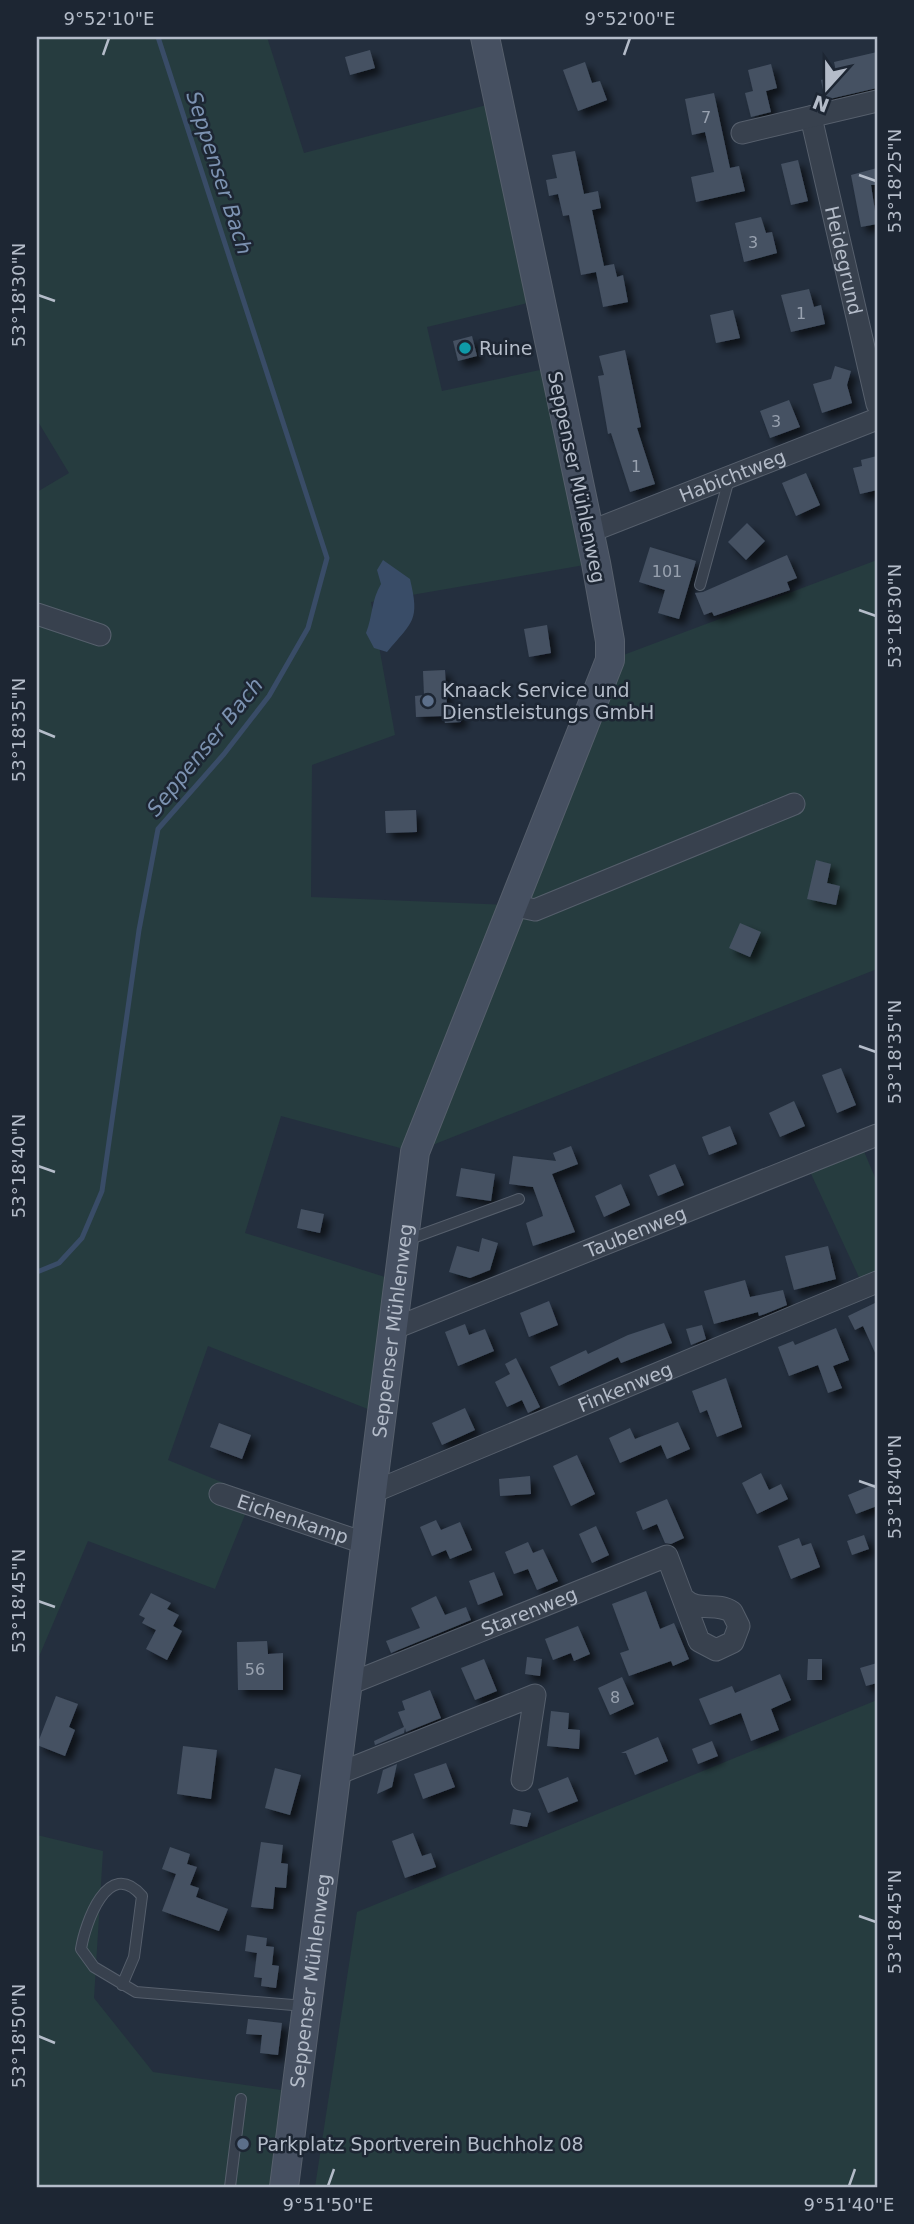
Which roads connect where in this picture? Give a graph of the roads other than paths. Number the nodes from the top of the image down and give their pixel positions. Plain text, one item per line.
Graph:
1 (485, 37) edge
2 (877, 102) edge
3 (811, 117) junction
4 (742, 132) dead end
5 (877, 404) edge
6 (877, 419) edge
7 (729, 479) junction
8 (589, 532) junction
9 (700, 585) dead end
10 (37, 614) edge
11 (100, 635) dead end
12 (794, 804) dead end
13 (512, 905) junction
14 (877, 1135) edge
15 (519, 1199) dead end
16 (405, 1240) junction
17 (877, 1282) edge
18 (395, 1328) junction
19 (373, 1492) junction
20 (220, 1494) dead end
21 (367, 1544) junction
22 (684, 1599) dead end
23 (349, 1684) junction
24 (337, 1774) junction
25 (522, 1780) dead end
26 (122, 1985) junction
27 (307, 2006) junction
28 (241, 2099) dead end
29 (230, 2187) edge
30 (284, 2187) edge

1 - 8 street, Seppenser Mühlenweg
2 - 3 street
3 - 4 street
3 - 5 street, Heidegrund
6 - 7 street, Habichtweg
7 - 8 street, Habichtweg
7 - 9 lane
8 - 13 street, Seppenser Mühlenweg
10 - 11 street
12 - 13 street
13 - 16 street, Seppenser Mühlenweg
14 - 18 street, Taubenweg
15 - 16 lane
16 - 18 street, Seppenser Mühlenweg
17 - 19 street, Finkenweg
18 - 19 street, Seppenser Mühlenweg
19 - 21 street, Seppenser Mühlenweg
20 - 21 street, Eichenkamp
21 - 23 street, Seppenser Mühlenweg
22 - 23 street, Starenweg
23 - 24 street, Seppenser Mühlenweg
24 - 25 street
24 - 27 street, Seppenser Mühlenweg
26 - 26 lane
26 - 27 lane
27 - 30 street, Seppenser Mühlenweg
28 - 29 lane

